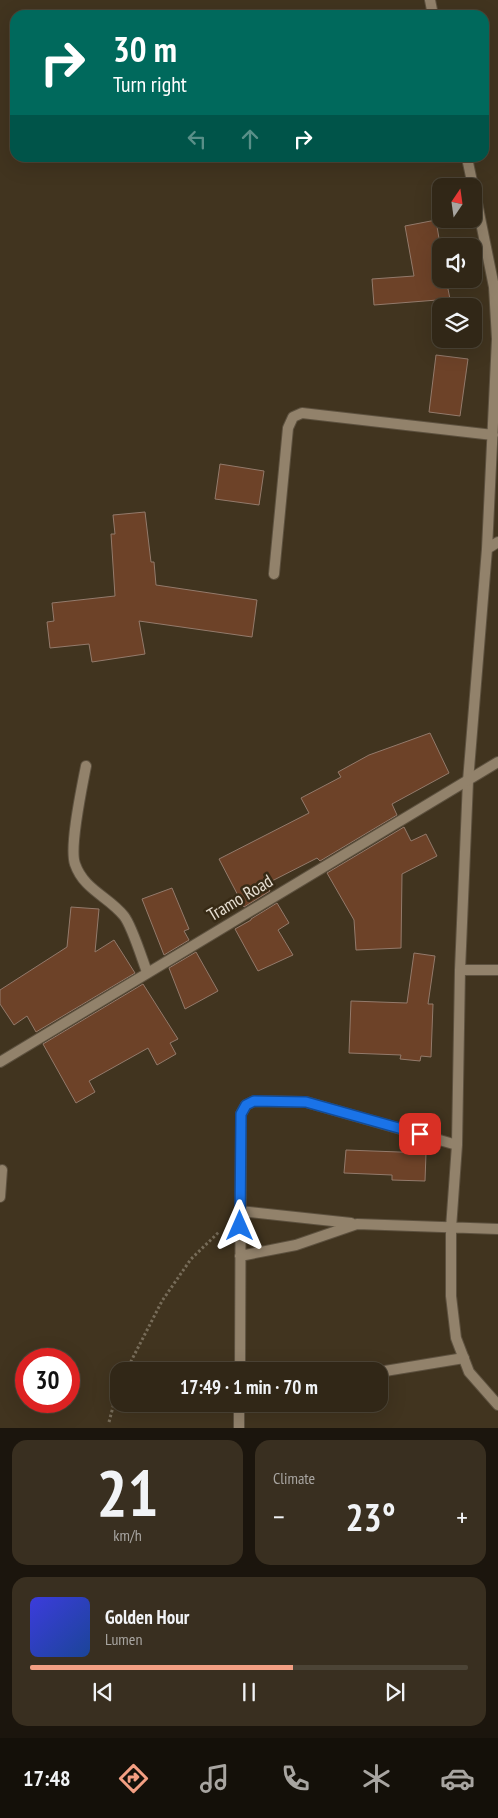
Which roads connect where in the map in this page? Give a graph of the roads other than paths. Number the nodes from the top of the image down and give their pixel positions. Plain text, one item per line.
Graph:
1 (468, 162) edge
2 (472, 178) edge
3 (482, 227) edge
4 (493, 435) junction
5 (498, 542) edge
6 (487, 549) junction
7 (274, 574) dead end
8 (498, 762) edge
9 (86, 766) dead end
10 (468, 781) junction
11 (460, 970) junction
12 (498, 970) edge
13 (147, 972) junction
14 (0, 1062) edge
15 (457, 1145) junction
16 (2, 1170) dead end
17 (0, 1197) edge
18 (240, 1211) junction
19 (357, 1224) junction
20 (451, 1228) junction
21 (498, 1229) edge
22 (240, 1256) junction
23 (464, 1358) junction
24 (240, 1362) edge
25 (388, 1371) edge
26 (498, 1405) edge
27 (240, 1412) edge
28 (239, 1428) edge

1 - 2 street
3 - 4 street
4 - 6 street
4 - 7 street
5 - 6 street
6 - 10 street
8 - 10 street, Tramo Road
9 - 13 street
10 - 11 street
10 - 13 street, Tramo Road
11 - 12 street
11 - 15 street
13 - 14 street, Tramo Road
15 - 18 street
15 - 20 street
16 - 17 street
18 - 19 street
18 - 22 street
19 - 20 street
19 - 22 street
20 - 21 street
20 - 23 street
22 - 24 street
23 - 25 street
23 - 26 street
27 - 28 street

